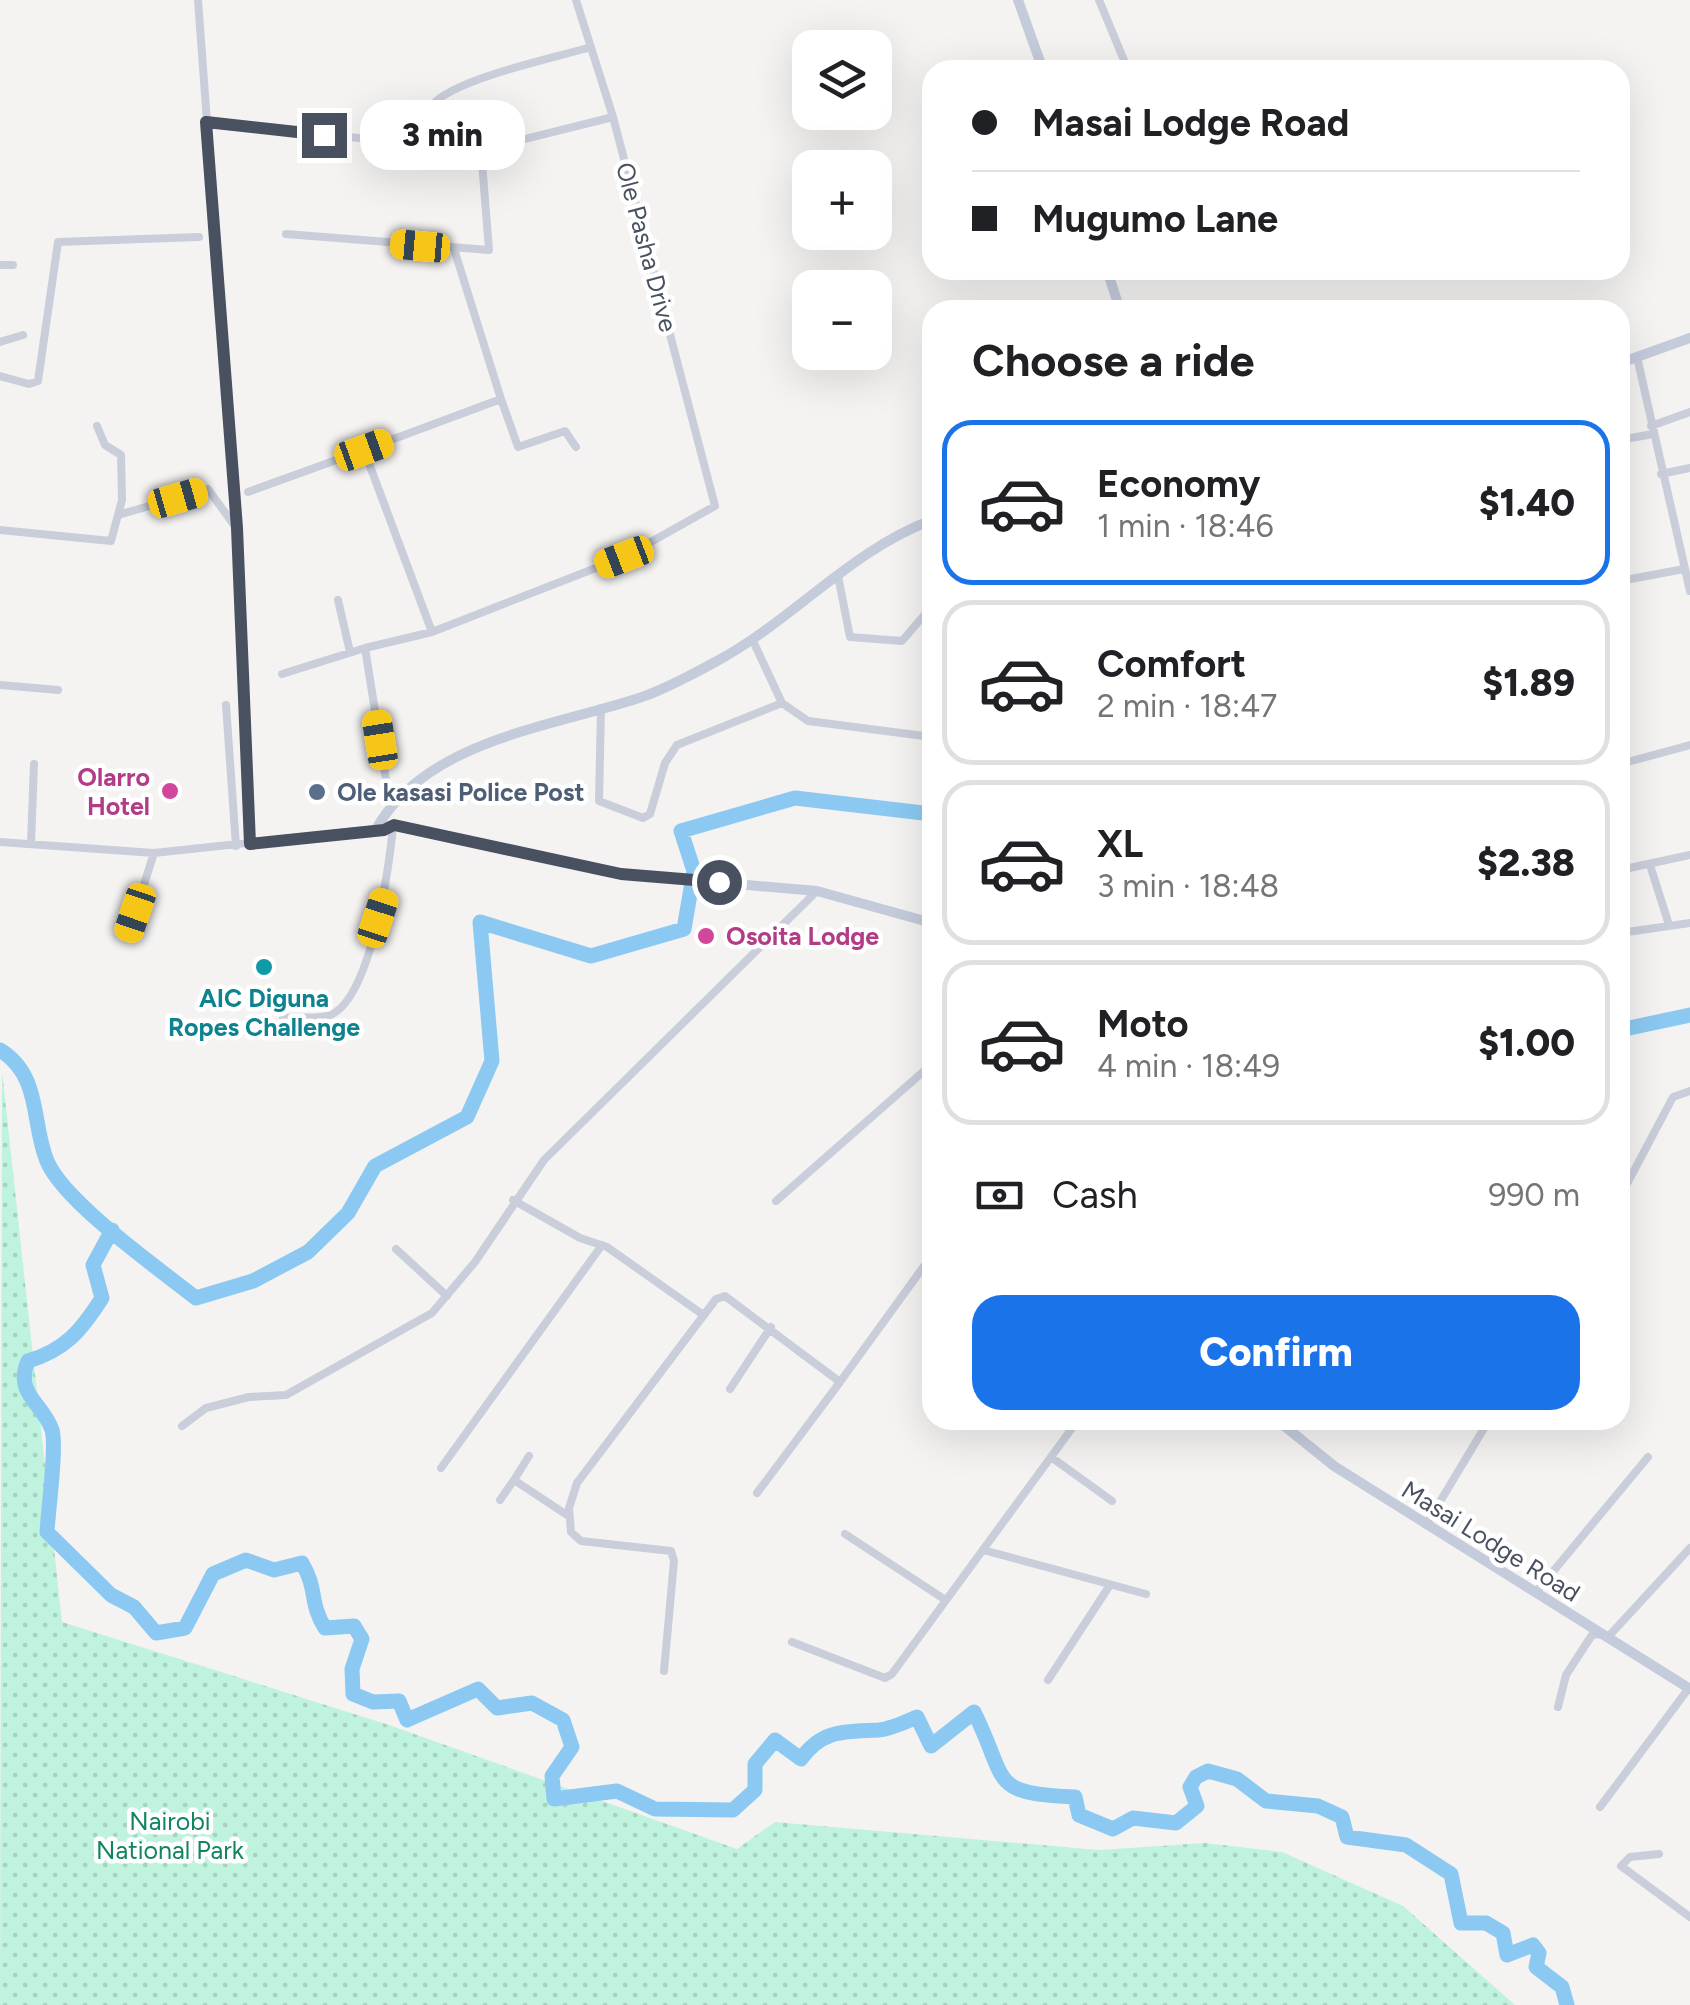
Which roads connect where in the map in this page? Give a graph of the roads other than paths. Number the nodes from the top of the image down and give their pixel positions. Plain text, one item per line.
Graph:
1 (198, 0) edge
2 (576, 0) edge
3 (1018, 0) edge
4 (1099, 0) edge
5 (590, 47) junction
6 (1040, 60) edge
7 (1124, 60) edge
8 (613, 117) junction
9 (206, 122) junction
10 (442, 147) junction
11 (482, 150) junction
12 (286, 234) dead end
13 (199, 236) dead end
14 (454, 249) junction
15 (0, 264) edge
16 (13, 265) dead end
17 (23, 335) dead end
18 (1690, 338) edge
19 (0, 342) edge
20 (1637, 356) junction
21 (1630, 359) edge
22 (0, 376) edge
23 (502, 399) junction
24 (1690, 412) edge
25 (97, 426) dead end
26 (1652, 430) junction
27 (1630, 437) edge
28 (576, 447) dead end
29 (364, 450) junction
30 (1690, 468) edge
31 (1662, 474) junction
32 (248, 492) dead end
33 (118, 515) junction
34 (922, 524) edge
35 (237, 528) junction
36 (0, 530) edge
37 (1684, 569) junction
38 (838, 576) junction
39 (1630, 579) edge
40 (1690, 591) edge
41 (338, 600) dead end
42 (922, 618) edge
43 (432, 632) junction
44 (754, 641) junction
45 (365, 648) junction
46 (350, 652) junction
47 (282, 674) dead end
48 (0, 685) edge
49 (58, 690) dead end
50 (782, 703) junction
51 (226, 704) dead end
52 (601, 708) junction
53 (922, 736) edge
54 (1690, 746) edge
55 (1630, 761) edge
56 (34, 764) dead end
57 (390, 805) junction
58 (394, 825) junction
59 (376, 830) junction
60 (0, 842) edge
61 (31, 843) junction
62 (250, 844) junction
63 (236, 846) junction
64 (154, 853) junction
65 (1690, 855) edge
66 (1650, 865) junction
67 (1630, 868) edge
68 (817, 891) junction
69 (922, 920) edge
70 (1690, 923) edge
71 (1669, 924) junction
72 (1630, 931) edge
73 (128, 934) dead end
74 (282, 1018) dead end
75 (922, 1073) edge
76 (1690, 1091) edge
77 (1630, 1179) edge
78 (513, 1200) junction
79 (776, 1201) dead end
80 (602, 1245) junction
81 (396, 1248) dead end
82 (922, 1269) edge
83 (447, 1296) junction
84 (702, 1314) junction
85 (772, 1326) junction
86 (840, 1382) junction
87 (730, 1389) dead end
88 (182, 1426) dead end
89 (1071, 1430) edge
90 (1290, 1430) edge
91 (1483, 1430) edge
92 (529, 1456) dead end
93 (1051, 1457) junction
94 (1648, 1457) dead end
95 (441, 1468) dead end
96 (514, 1480) junction
97 (757, 1493) dead end
98 (500, 1500) dead end
99 (1112, 1502) dead end
100 (570, 1518) junction
101 (1426, 1525) junction
102 (845, 1534) dead end
103 (1690, 1548) edge
104 (983, 1550) junction
105 (1110, 1585) junction
106 (1536, 1592) junction
107 (1146, 1594) dead end
108 (944, 1599) junction
109 (1605, 1636) junction
110 (792, 1642) dead end
111 (664, 1670) dead end
112 (1048, 1680) dead end
113 (1689, 1688) edge
114 (1558, 1707) dead end
115 (1600, 1807) dead end
116 (1660, 1854) dead end
117 (1690, 1917) edge

1 - 9 street
2 - 5 street, Ole Pasha Drive
3 - 6 street
4 - 7 street
5 - 8 street, Ole Pasha Drive
5 - 10 street
8 - 11 street
8 - 43 street, Ole Pasha Drive
9 - 10 street
9 - 35 street
10 - 11 street
11 - 14 street
12 - 14 street
13 - 22 street
14 - 23 street
15 - 16 street
17 - 19 street
18 - 20 street
20 - 21 street
20 - 26 street
23 - 28 street
23 - 29 street
24 - 26 street
25 - 33 street
26 - 27 street
26 - 31 street
29 - 32 street
29 - 43 street
30 - 31 street
31 - 37 street
33 - 35 street
33 - 36 street
34 - 38 street
35 - 62 street
37 - 39 street
37 - 40 street
38 - 42 street
38 - 44 street
41 - 46 street
43 - 45 street
44 - 50 street
44 - 52 street
45 - 46 street
45 - 57 street
46 - 47 street
48 - 49 street
50 - 52 street
50 - 53 street
51 - 63 street
52 - 57 street
54 - 55 street
56 - 61 street
57 - 59 street
58 - 59 street
58 - 68 street
58 - 74 street
59 - 62 street
60 - 61 street
61 - 64 street
62 - 63 street
63 - 64 street
64 - 73 street
65 - 66 street
66 - 67 street
66 - 71 street
68 - 69 street
68 - 78 street
70 - 71 street
71 - 72 street
75 - 79 street
76 - 77 street
78 - 80 street
78 - 83 street
80 - 84 street
80 - 95 street
81 - 83 street
82 - 86 street
83 - 88 street
84 - 85 street
84 - 100 street
85 - 86 street
85 - 87 street
86 - 97 street
89 - 93 street
90 - 101 street, Masai Lodge Road
91 - 101 street
92 - 96 street
93 - 99 street
93 - 104 street
94 - 106 street
96 - 98 street
96 - 100 street
100 - 111 street
101 - 106 street, Masai Lodge Road
102 - 108 street
103 - 109 street
104 - 105 street
104 - 108 street
105 - 107 street
105 - 112 street
106 - 109 street, Masai Lodge Road
108 - 110 street
109 - 113 street, Masai Lodge Road
109 - 114 street
113 - 115 street
116 - 117 street

